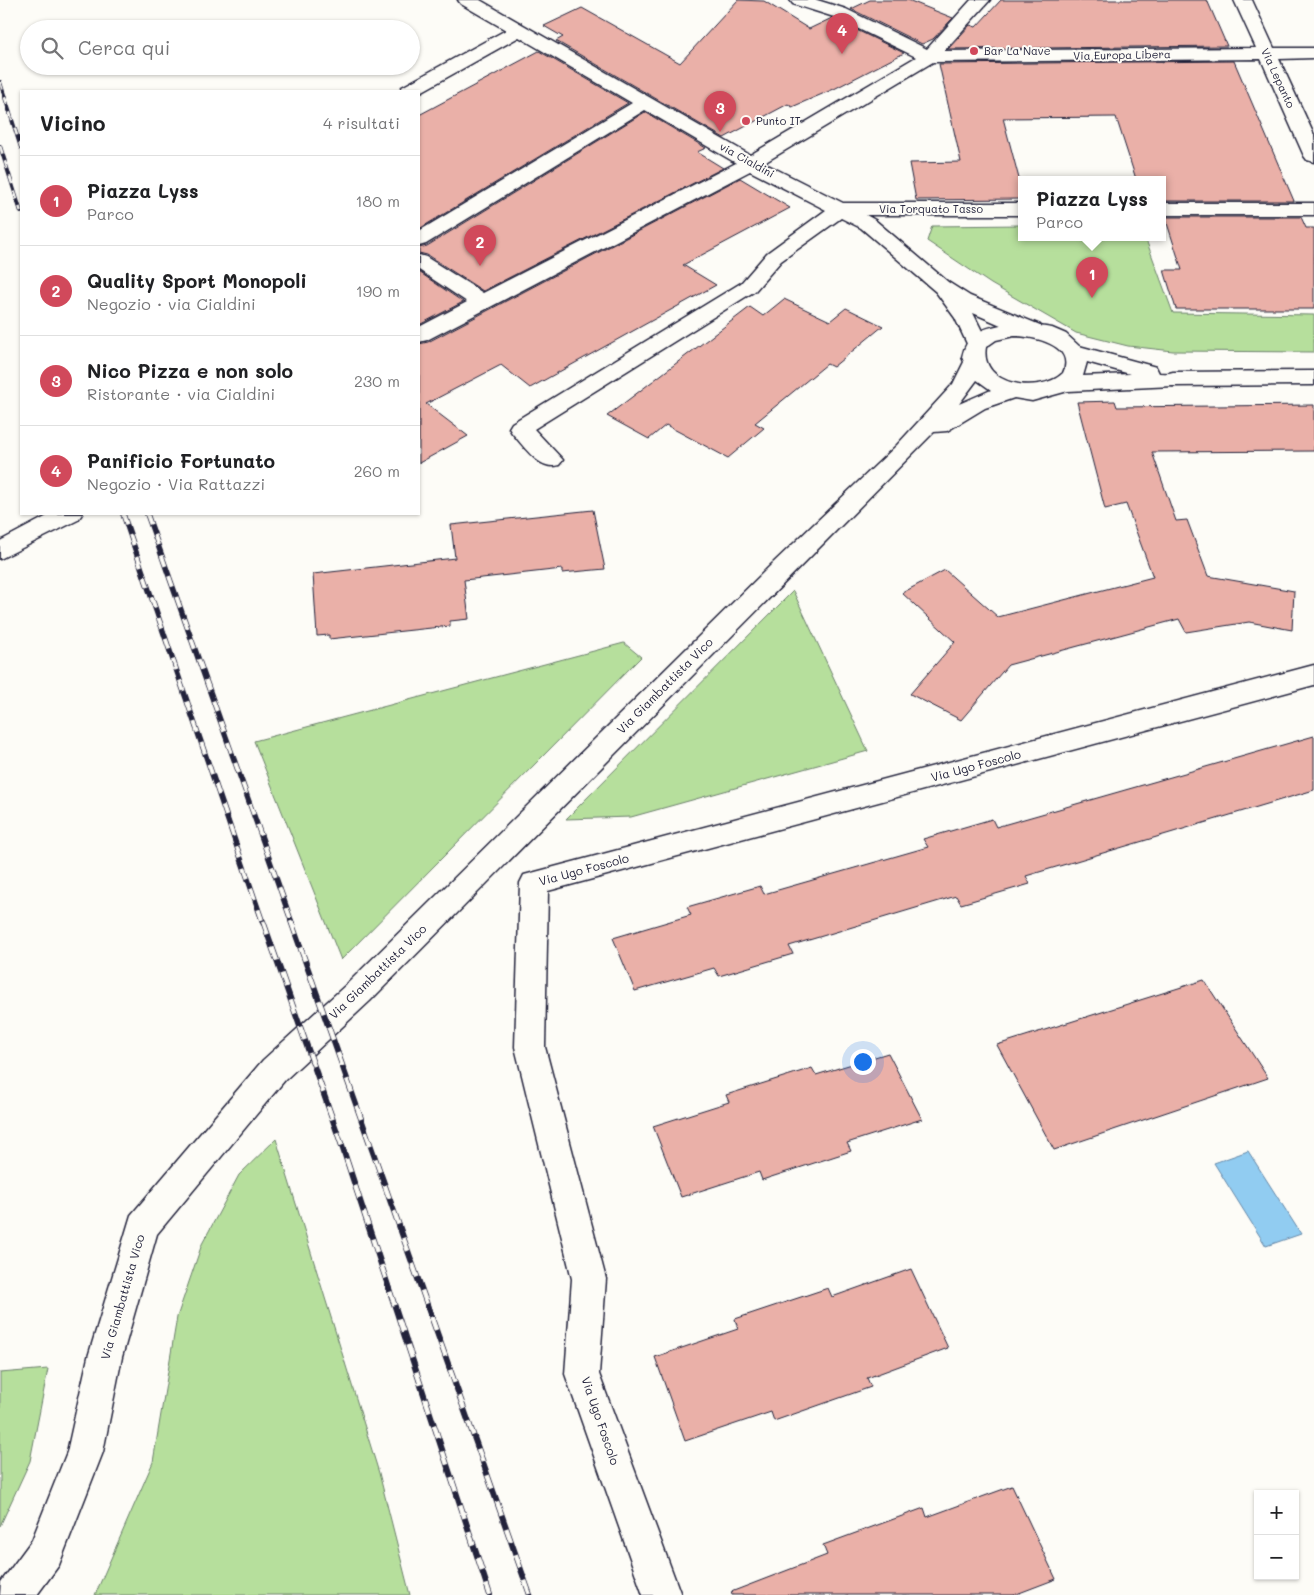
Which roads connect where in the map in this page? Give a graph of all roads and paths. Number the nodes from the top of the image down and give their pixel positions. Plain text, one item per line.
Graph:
1 (467, 0) edge
2 (799, 0) edge
3 (981, 0) edge
4 (1243, 0) edge
5 (839, 6) edge
6 (520, 30) junction
7 (1266, 53) junction
8 (1314, 53) edge
9 (929, 57) junction
10 (411, 90) edge
11 (646, 102) junction
12 (1314, 156) edge
13 (750, 163) junction
14 (840, 209) junction
15 (1018, 209) edge
16 (1166, 209) edge
17 (1314, 209) edge
18 (420, 239) edge
19 (420, 262) edge
20 (941, 286) junction
21 (482, 302) junction
22 (1032, 330) junction
23 (420, 334) edge
24 (1072, 351) junction
25 (975, 354) junction
26 (1314, 378) edge
27 (1173, 379) junction
28 (1066, 384) junction
29 (1012, 391) junction
30 (905, 450) junction
31 (552, 460) dead end
32 (68, 515) edge
33 (0, 550) edge
34 (1314, 675) edge
35 (14, 1595) edge
36 (662, 1595) edge

1 - 6 street, via Cialdini
2 - 5 street
3 - 9 street
4 - 7 street, Via Lepanto
5 - 9 street
6 - 10 street
6 - 11 street, via Cialdini
7 - 8 street, Via Europa Libera
7 - 9 street, Via Europa Libera
7 - 12 street, Via Lepanto
9 - 13 street
11 - 13 street, via Cialdini
11 - 18 street
13 - 14 street, via Cialdini
13 - 21 street
14 - 15 street, Via Torquato Tasso
14 - 20 street, via Cialdini
14 - 31 street
16 - 17 street
19 - 21 street
20 - 22 street, via Cialdini
20 - 25 street, via Cialdini
21 - 23 street
22 - 24 street
22 - 25 street
24 - 27 street
24 - 28 street
25 - 29 street
25 - 30 street, Via Giambattista Vico
26 - 27 street
27 - 28 street
28 - 29 street
29 - 30 street, Via Giambattista Vico
30 - 35 street, Via Giambattista Vico
32 - 33 street
34 - 36 street, Via Ugo Foscolo

